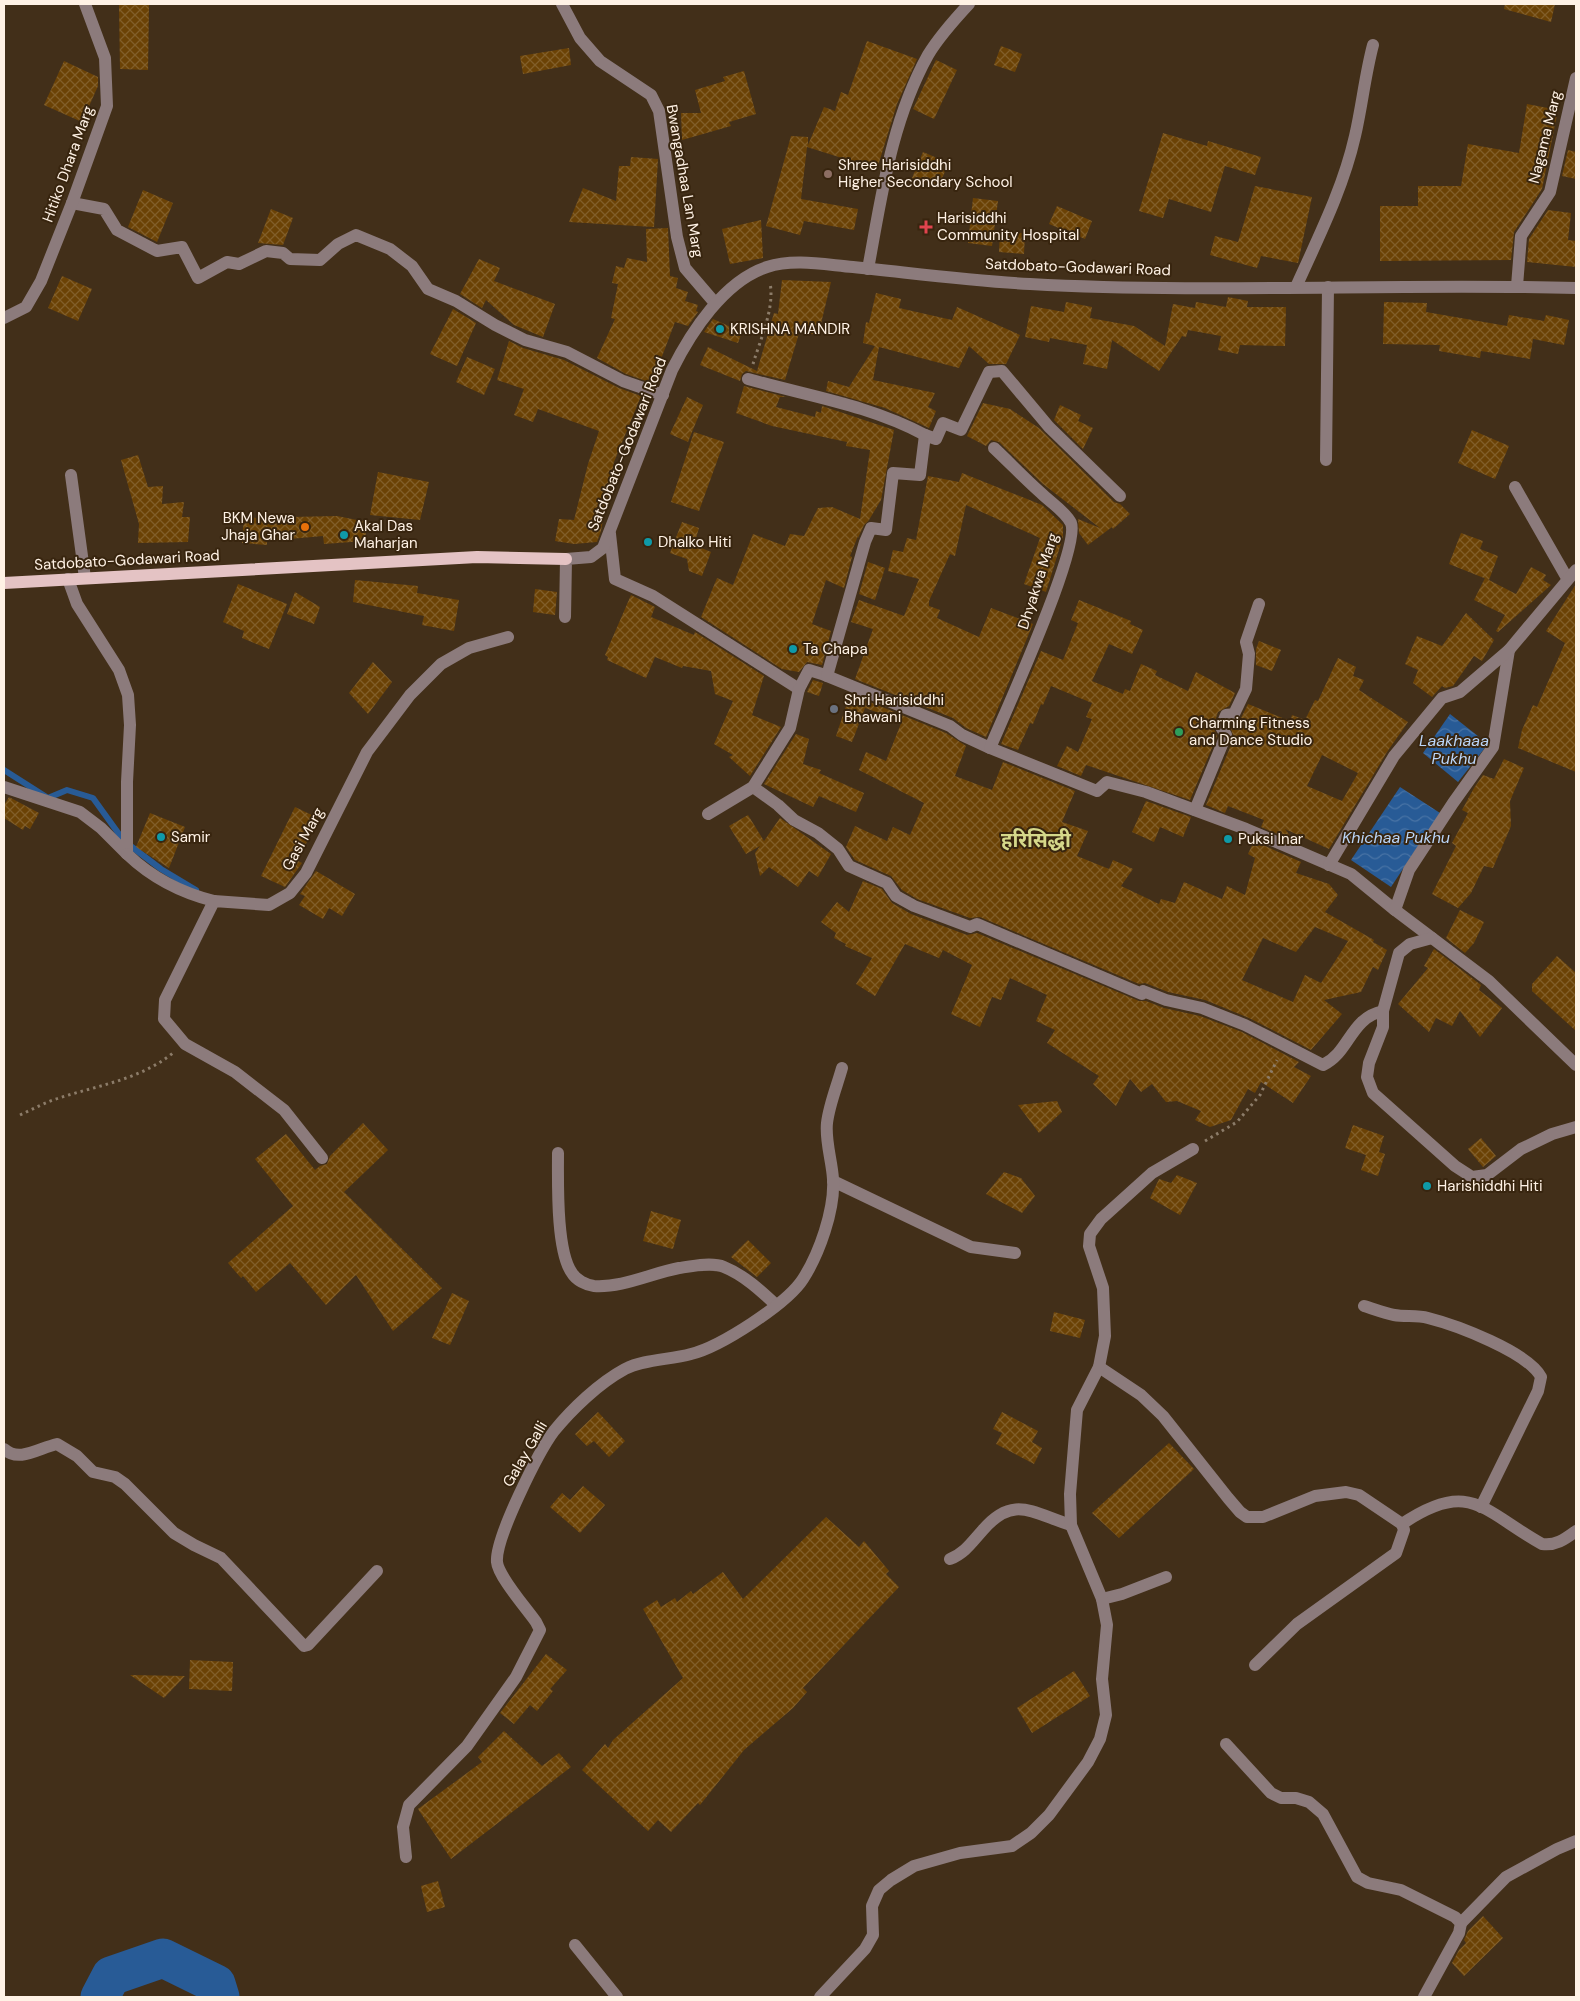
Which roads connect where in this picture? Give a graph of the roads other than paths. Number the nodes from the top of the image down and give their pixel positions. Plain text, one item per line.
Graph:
1 (85, 4) edge
2 (562, 4) edge
3 (969, 4) edge
4 (1373, 45) dead end
5 (1576, 78) edge
6 (72, 203) junction
7 (868, 269) junction
8 (1517, 286) junction
9 (1296, 287) junction
10 (1328, 287) junction
11 (1576, 288) edge
12 (716, 303) junction
13 (4, 318) edge
14 (748, 379) road end
15 (663, 395) junction
16 (925, 435) junction
17 (994, 448) dead end
18 (1326, 460) dead end
19 (71, 475) dead end
20 (1515, 487) dead end
21 (1120, 496) dead end
22 (609, 534) junction
23 (566, 559) junction
24 (1572, 574) edge
25 (85, 578) junction
26 (68, 579) junction
27 (4, 583) edge
28 (1259, 604) dead end
29 (565, 617) dead end
30 (508, 637) dead end
31 (1509, 650) junction
32 (827, 676) junction
33 (799, 688) junction
34 (990, 748) junction
35 (4, 787) edge
36 (753, 787) junction
37 (1195, 810) junction
38 (708, 814) dead end
39 (127, 854) junction
40 (1329, 865) junction
41 (214, 901) junction
42 (1395, 910) junction
43 (1432, 938) junction
44 (1383, 1011) junction
45 (1576, 1065) edge
46 (842, 1068) dead end
47 (1576, 1127) edge
48 (1193, 1149) road end
49 (558, 1153) dead end
50 (322, 1158) dead end
51 (834, 1181) junction
52 (1015, 1254) dead end
53 (776, 1305) junction
54 (1364, 1306) dead end
55 (1099, 1367) junction
56 (4, 1449) edge
57 (1480, 1506) junction
58 (1402, 1524) junction
59 (1071, 1525) junction
60 (1576, 1531) edge
61 (950, 1559) dead end
62 (377, 1571) dead end
63 (1166, 1576) dead end
64 (1102, 1599) junction
65 (1255, 1665) dead end
66 (1226, 1744) dead end
67 (1576, 1842) edge
68 (406, 1857) dead end
69 (1461, 1923) junction
70 (575, 1945) dead end
71 (617, 1997) edge
72 (820, 1997) edge
73 (1424, 1997) edge

1 - 6 street, Hitiko Dhara Marg
2 - 12 street, Bwangadhaa Lan Marg
3 - 7 street
4 - 9 street
5 - 8 street, Nagama Marg
6 - 13 street, Hitiko Dhara Marg
6 - 15 street
7 - 9 street, Satdobato-Godawari Road
7 - 12 street, Satdobato-Godawari Road
8 - 10 street, Satdobato-Godawari Road
8 - 11 street, Satdobato-Godawari Road
9 - 10 street, Satdobato-Godawari Road
10 - 18 street
12 - 15 street, Satdobato-Godawari Road
14 - 16 street
15 - 22 street, Satdobato-Godawari Road
16 - 21 street
16 - 32 street
17 - 34 street, Dhyakwa Marg
19 - 25 street
20 - 24 street
22 - 23 street, Satdobato-Godawari Road
22 - 33 street
23 - 25 main road, Satdobato-Godawari Road
23 - 29 street
24 - 31 street
25 - 26 main road, Satdobato-Godawari Road
26 - 27 main road, Satdobato-Godawari Road
26 - 39 street
28 - 37 street
30 - 41 street, Gasi Marg
31 - 40 street
31 - 42 street
32 - 33 street
32 - 34 street
33 - 36 street
34 - 37 street
35 - 39 street, Gasi Marg
36 - 38 street
36 - 44 street
37 - 40 street
39 - 41 street, Gasi Marg
40 - 42 street
41 - 50 street
42 - 43 street
43 - 44 street
43 - 45 street
44 - 47 street
46 - 51 street, Galay Galli
48 - 55 street
49 - 53 street
51 - 52 street
51 - 53 street, Galay Galli
53 - 68 street, Galay Galli
54 - 57 street
55 - 58 street
55 - 59 street
56 - 62 street
57 - 58 street
57 - 60 street
58 - 65 street
59 - 61 street
59 - 64 street
63 - 64 street
64 - 72 street
66 - 69 street
67 - 69 street
69 - 73 street
70 - 71 street

